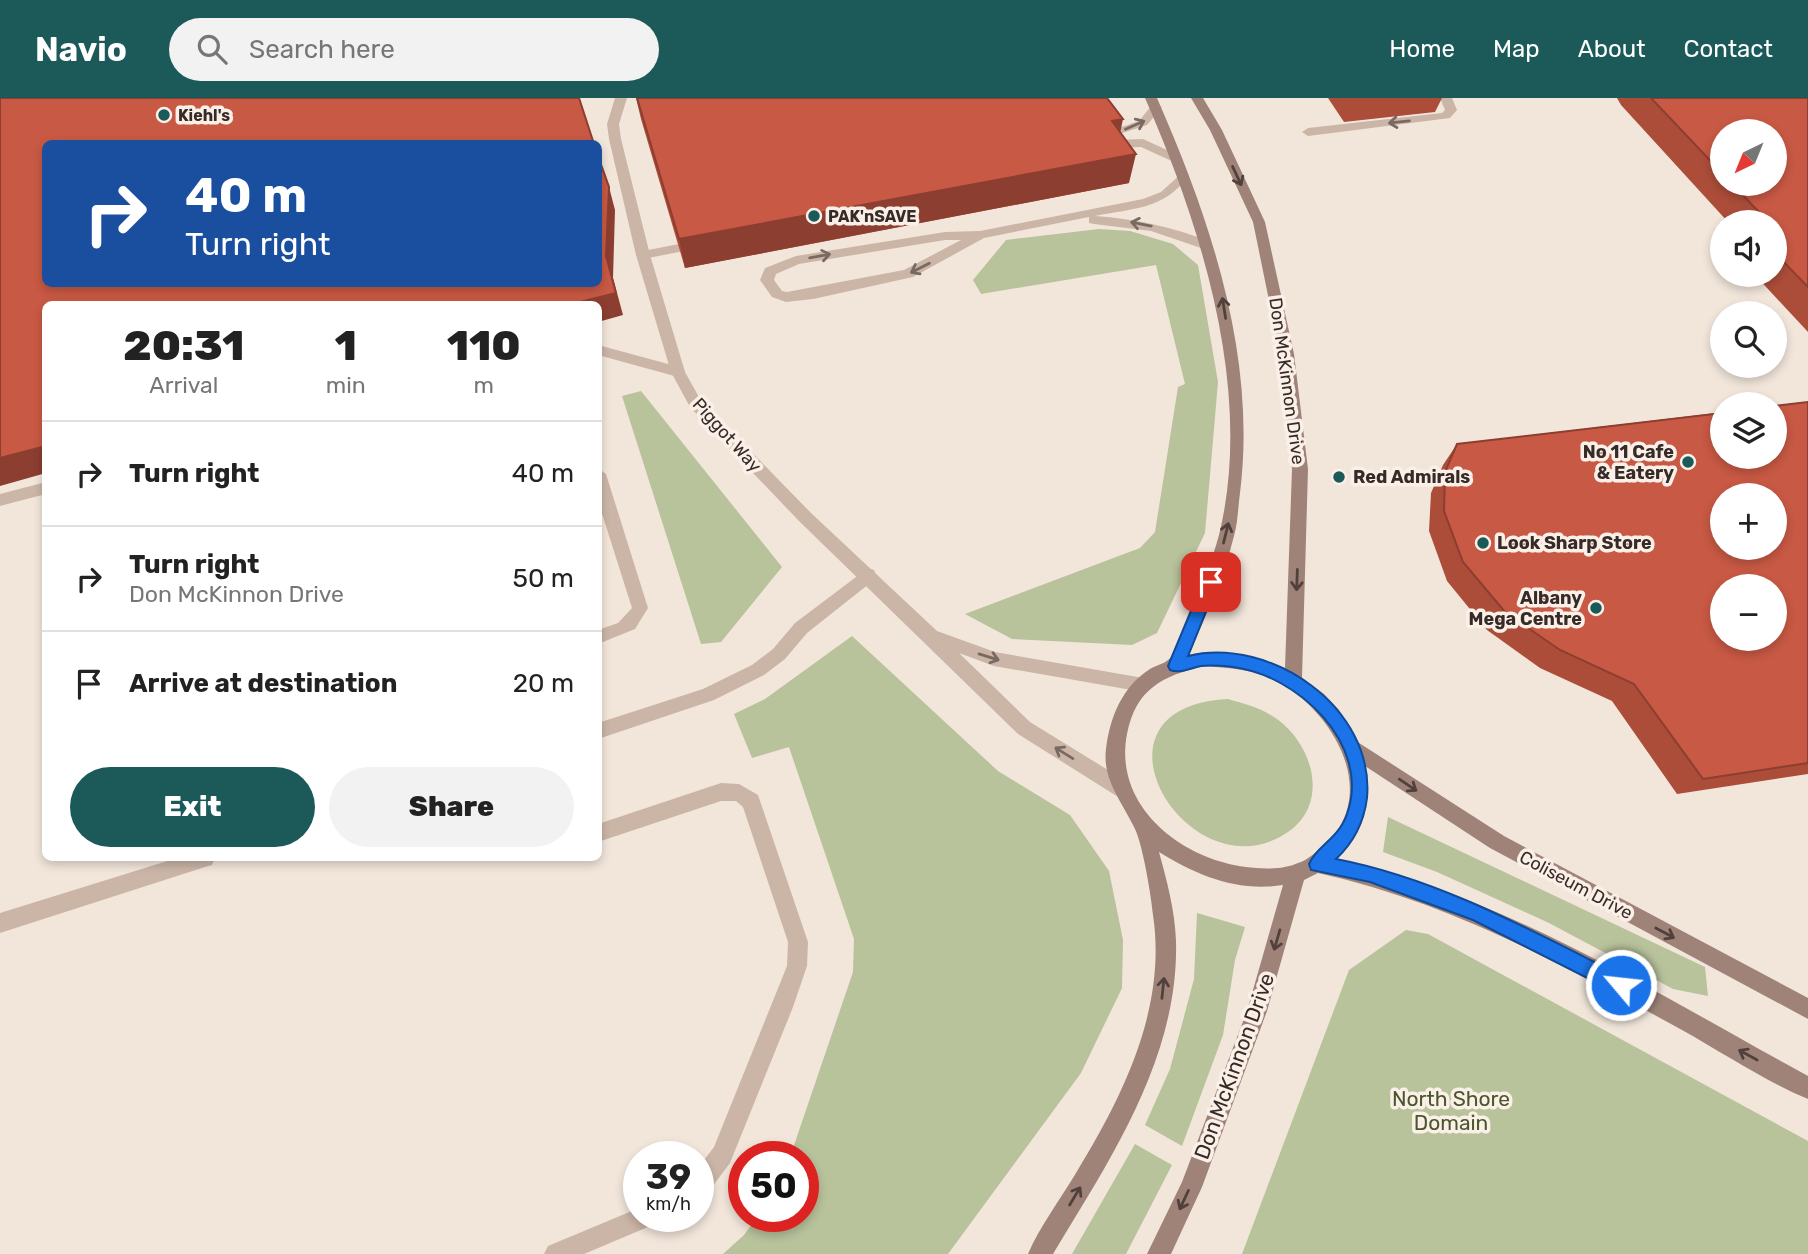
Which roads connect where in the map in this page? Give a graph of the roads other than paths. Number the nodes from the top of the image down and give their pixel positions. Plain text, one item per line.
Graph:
1 (621, 98) edge
2 (1197, 98) edge
3 (1446, 98) edge
4 (1153, 103) edge
5 (1307, 132) dead end
6 (1176, 159) junction
7 (1182, 177) junction
8 (1054, 220) junction
9 (980, 236) junction
10 (1206, 245) junction
11 (679, 248) edge
12 (643, 255) junction
13 (602, 351) edge
14 (678, 372) junction
15 (602, 487) edge
16 (42, 489) edge
17 (0, 500) edge
18 (868, 575) junction
19 (926, 631) junction
20 (602, 636) edge
21 (1176, 666) junction
22 (1293, 681) junction
23 (1143, 684) junction
24 (602, 730) edge
25 (1351, 747) junction
26 (1122, 789) junction
27 (1144, 827) junction
28 (602, 832) edge
29 (196, 861) edge
30 (1318, 864) junction
31 (1296, 874) junction
32 (0, 923) edge
33 (1808, 1009) edge
34 (1808, 1088) edge
35 (714, 1166) edge
36 (623, 1226) edge
37 (556, 1254) edge
38 (1040, 1254) edge
39 (1159, 1254) edge

1 - 12 street, Piggot Way
2 -> 22 main road, Don McKinnon Drive
3 -> 5 street
4 - 6 main road
6 -> 4 street
6 - 7 main road
7 - 8 street
7 - 10 main road
8 - 9 street
10 -> 8 street
9 -> 9 street
21 -> 10 main road
11 - 12 street
12 - 14 street, Piggot Way
13 - 14 street
14 - 18 street, Piggot Way
15 - 20 street
16 - 17 street
18 - 19 street, Piggot Way
18 - 24 street
19 -> 23 street, Piggot Way
26 -> 19 street, Piggot Way
21 - 22 main road
21 - 23 main road
22 - 25 main road
23 - 26 main road
25 - 30 main road
25 -> 33 main road, Coliseum Drive
26 - 27 main road
27 - 31 main road
38 -> 27 main road
28 - 35 street
29 - 32 street
30 - 31 main road
34 -> 30 main road
31 -> 39 main road, Don McKinnon Drive
36 - 37 street

